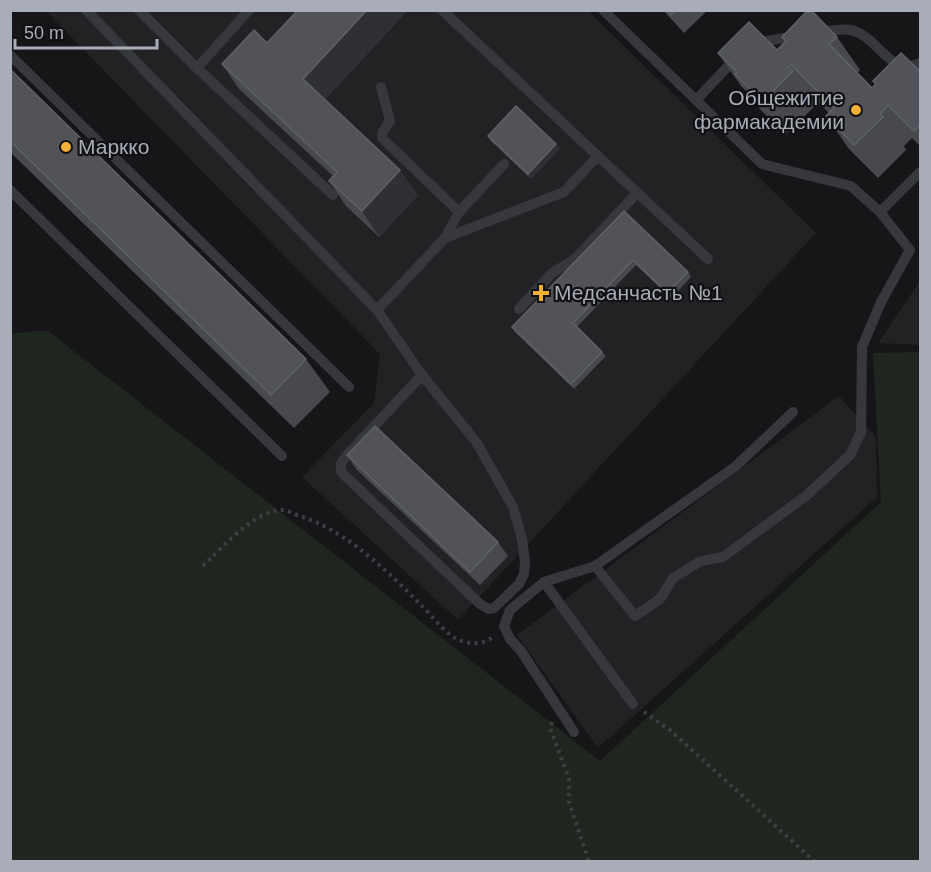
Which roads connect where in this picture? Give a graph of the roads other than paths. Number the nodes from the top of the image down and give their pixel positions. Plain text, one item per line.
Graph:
1 (86, 10) edge
2 (139, 10) edge
3 (249, 10) edge
4 (442, 10) edge
5 (603, 10) edge
6 (10, 55) edge
7 (921, 63) edge
8 (197, 68) junction
9 (381, 87) dead end
10 (696, 100) junction
11 (598, 156) junction
12 (504, 164) dead end
13 (921, 175) edge
14 (10, 190) edge
15 (637, 193) junction
16 (333, 195) edge
17 (459, 212) junction
18 (880, 212) junction
19 (445, 238) junction
20 (708, 259) dead end
21 (519, 309) dead end
22 (377, 310) junction
23 (422, 375) junction
24 (349, 387) dead end
25 (793, 412) dead end
26 (282, 456) dead end
27 (595, 566) junction
28 (544, 582) junction
29 (633, 704) road end
30 (574, 732) dead end

1 - 22 lane
2 - 8 lane
3 - 8 lane
4 - 11 lane
5 - 10 lane
6 - 24 lane
7 - 10 lane
8 - 16 lane
9 - 17 lane
10 - 18 lane
11 - 15 lane
11 - 19 lane
12 - 17 lane
13 - 18 lane
14 - 26 lane
15 - 20 lane
15 - 21 lane
17 - 19 lane
18 - 27 lane
19 - 22 lane
22 - 23 lane
23 - 23 lane
25 - 27 lane
27 - 28 lane
28 - 29 lane
28 - 30 lane

